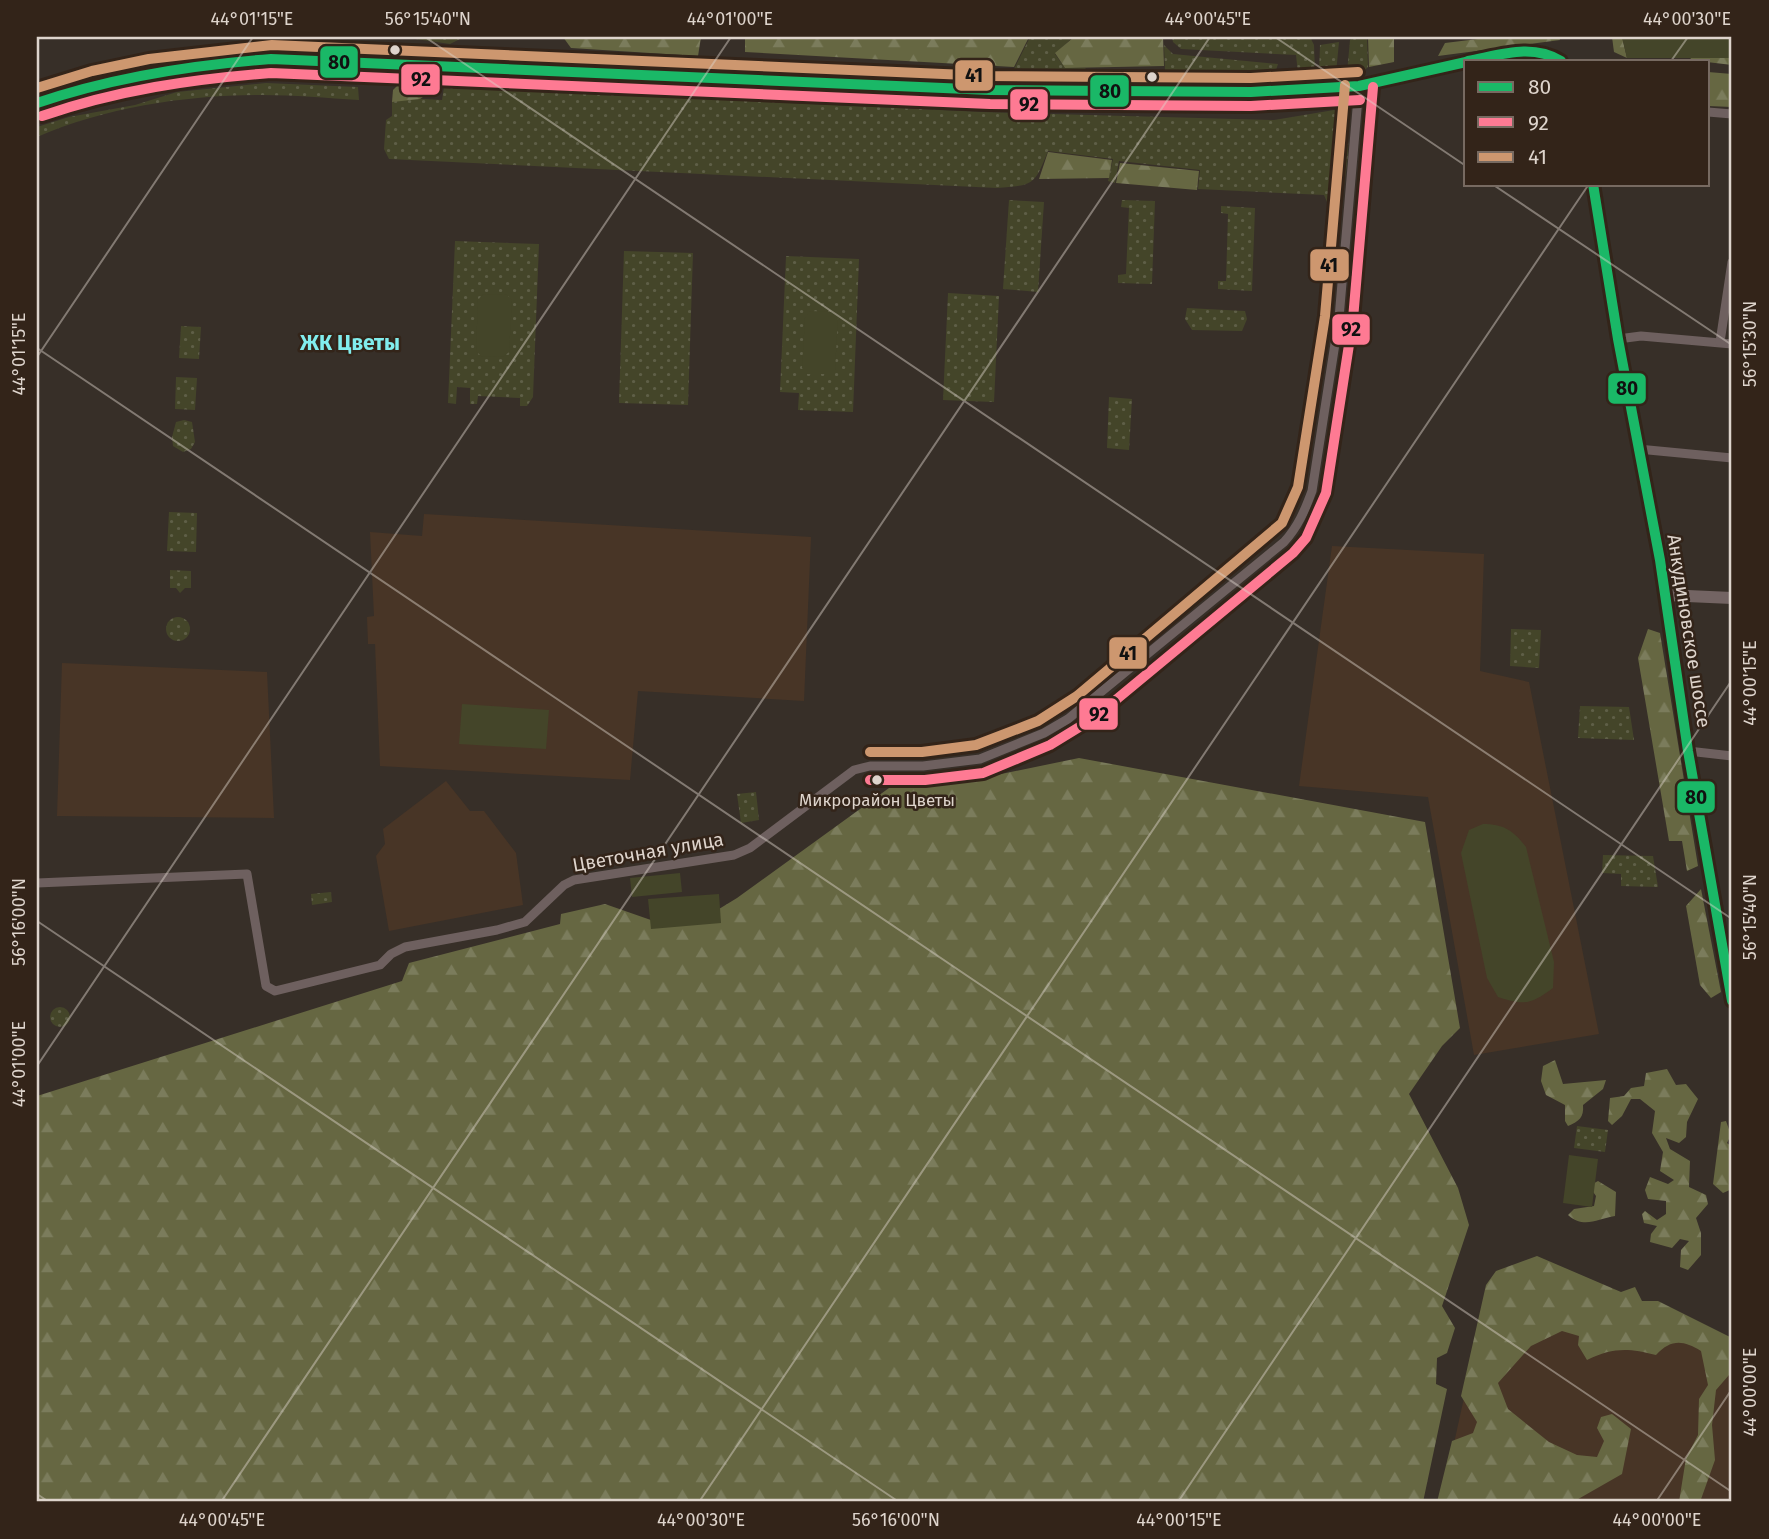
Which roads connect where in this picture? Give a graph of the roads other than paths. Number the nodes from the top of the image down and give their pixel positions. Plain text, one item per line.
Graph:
1 (1473, 60) edge
2 (1559, 60) edge
3 (1464, 62) edge
4 (1359, 86) junction
5 (37, 103) edge
6 (1710, 112) edge
7 (1732, 114) edge
8 (1593, 186) edge
9 (1732, 262) edge
10 (1618, 339) junction
11 (1720, 342) junction
12 (1732, 344) edge
13 (1638, 449) junction
14 (1732, 457) edge
15 (1665, 595) junction
16 (1732, 598) edge
17 (1688, 751) junction
18 (1732, 756) edge
19 (37, 884) edge
20 (1732, 1001) edge

1 - 2 main road
3 - 4 main road
4 - 5 main road
4 - 19 street, Цветочная улица
6 - 7 street
8 - 10 main road, Анкудиновское шоссе
9 - 11 street
10 - 11 street
10 - 13 main road, Анкудиновское шоссе
11 - 12 street
13 - 14 street
13 - 15 main road, Анкудиновское шоссе
15 - 16 main road
15 - 17 main road, Анкудиновское шоссе
17 - 18 street
17 - 20 main road, Анкудиновское шоссе

